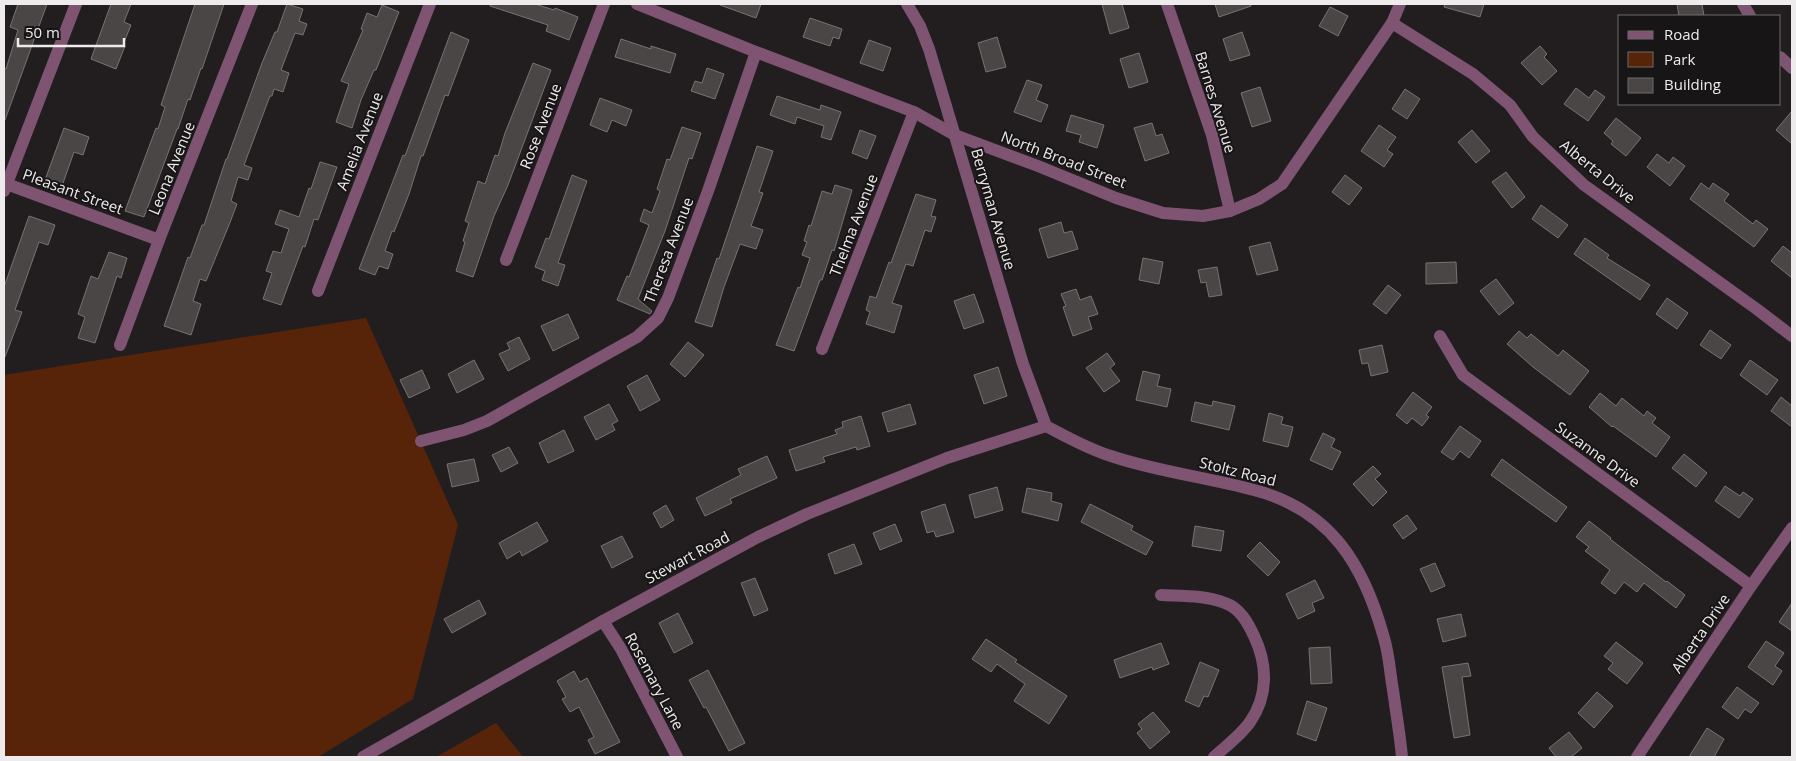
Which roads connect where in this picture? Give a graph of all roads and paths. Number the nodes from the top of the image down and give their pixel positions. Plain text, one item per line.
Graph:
1 (76, 4) edge
2 (252, 4) edge
3 (430, 4) edge
4 (604, 4) edge
5 (637, 4) edge
6 (907, 4) edge
7 (1167, 4) edge
8 (1400, 4) edge
9 (1743, 4) edge
10 (1749, 15) edge
11 (1392, 23) junction
12 (756, 52) junction
13 (1781, 58) edge
14 (1792, 68) edge
15 (914, 112) junction
16 (955, 135) junction
17 (5, 186) edge
18 (1230, 210) junction
19 (159, 240) junction
20 (506, 260) dead end
21 (318, 291) dead end
22 (1440, 336) dead end
23 (1792, 336) edge
24 (120, 345) dead end
25 (822, 349) dead end
26 (1046, 426) junction
27 (421, 441) dead end
28 (1792, 528) edge
29 (1751, 586) junction
30 (1161, 595) dead end
31 (604, 621) junction
32 (363, 757) edge
33 (677, 757) edge
34 (1214, 757) edge
35 (1402, 757) edge
36 (1637, 757) edge

1 - 17 street
2 - 19 street, Leona Avenue
3 - 21 street, Amelia Avenue
4 - 20 street, Rose Avenue
5 - 12 street, North Broad Street
6 - 16 street, Berryman Avenue
7 - 18 street, Barnes Avenue
8 - 11 street, North Broad Street
9 - 10 street
11 - 18 street, North Broad Street
11 - 23 street, Alberta Drive
12 - 15 street, North Broad Street
12 - 27 street, Theresa Avenue
13 - 14 street
15 - 16 street, North Broad Street
15 - 25 street, Thelma Avenue
16 - 18 street, North Broad Street
16 - 26 street, Berryman Avenue
17 - 19 street, Pleasant Street
19 - 24 street, Leona Avenue
22 - 29 street, Suzanne Drive
26 - 31 street, Stewart Road
26 - 35 street, Stoltz Road
28 - 29 street, Alberta Drive
29 - 36 street, Alberta Drive
30 - 34 street
31 - 32 street, Stewart Road
31 - 33 street, Rosemary Lane

